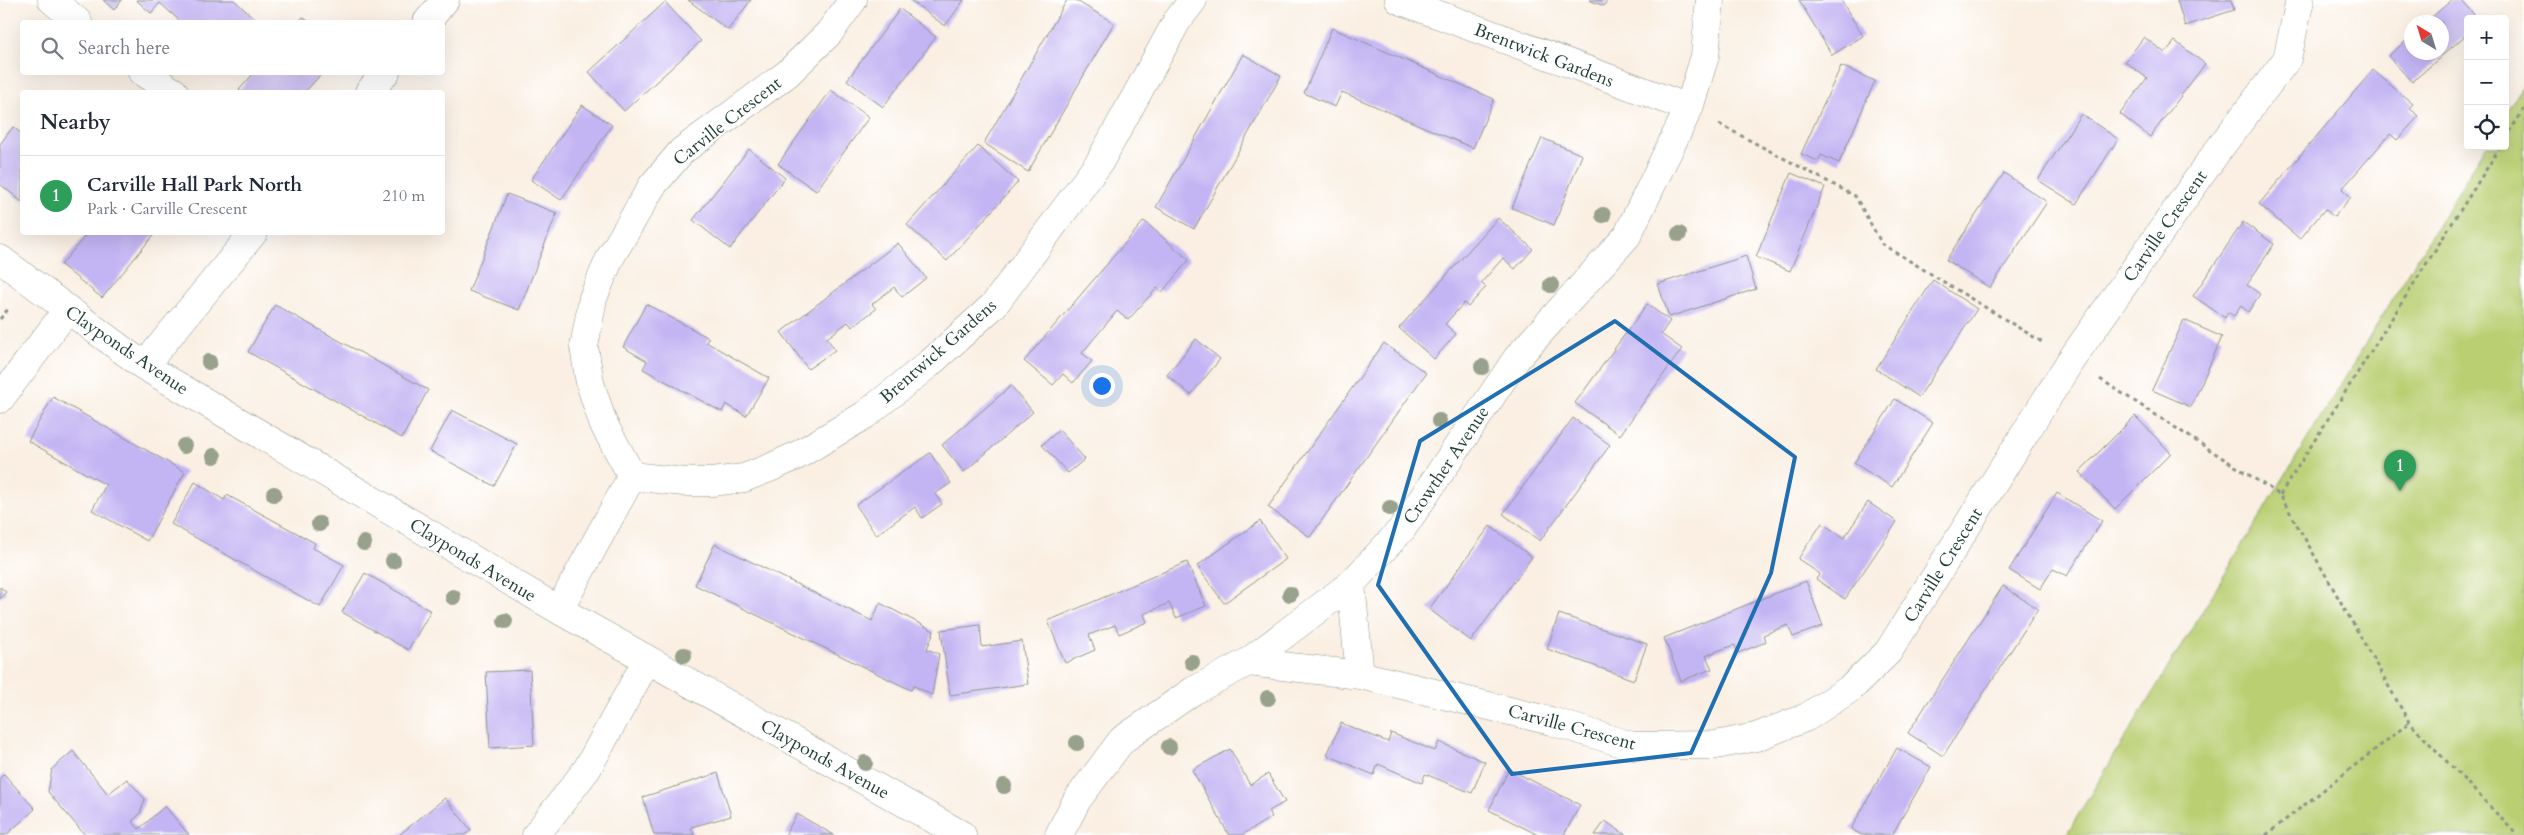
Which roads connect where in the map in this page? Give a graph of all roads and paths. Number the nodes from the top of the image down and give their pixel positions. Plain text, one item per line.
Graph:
1 (52, 0) edge
2 (445, 0) edge
3 (853, 0) edge
4 (1193, 0) edge
5 (1399, 0) edge
6 (1710, 0) edge
7 (2304, 1) edge
8 (76, 20) edge
9 (429, 20) edge
10 (147, 75) edge
11 (384, 75) edge
12 (171, 90) edge
13 (372, 90) edge
14 (1689, 108) junction
15 (2524, 109) edge
16 (2509, 133) edge
17 (2498, 150) edge
18 (252, 235) edge
19 (0, 259) edge
20 (67, 310) junction
21 (2071, 360) junction
22 (144, 366) junction
23 (0, 399) edge
24 (632, 476) junction
25 (2280, 495) junction
26 (1351, 584) junction
27 (559, 610) junction
28 (647, 660) junction
29 (1248, 662) junction
30 (1360, 675) junction
31 (2409, 722) junction
32 (536, 835) edge
33 (962, 835) edge
34 (1059, 835) edge
35 (2266, 835) edge
36 (2518, 835) edge

1 - 8 street
2 - 9 street
3 - 24 street, Carville Crescent
4 - 24 street, Brentwick Gardens
5 - 14 street, Brentwick Gardens
6 - 14 street, Crowther Avenue
7 - 21 street, Carville Crescent
10 - 12 street
11 - 13 street
14 - 21 path
14 - 26 street, Crowther Avenue
15 - 16 path
17 - 25 path
18 - 22 street
19 - 20 street, Clayponds Avenue
20 - 22 street, Clayponds Avenue
20 - 23 street
21 - 25 path
21 - 30 street, Carville Crescent
22 - 27 street, Clayponds Avenue
24 - 27 street
25 - 31 path
26 - 29 street, Crowther Avenue
26 - 30 street
27 - 28 street, Clayponds Avenue
28 - 32 street
28 - 33 street, Clayponds Avenue
29 - 30 street, Carville Crescent
29 - 34 street, Crowther Avenue
31 - 35 path
31 - 36 path

